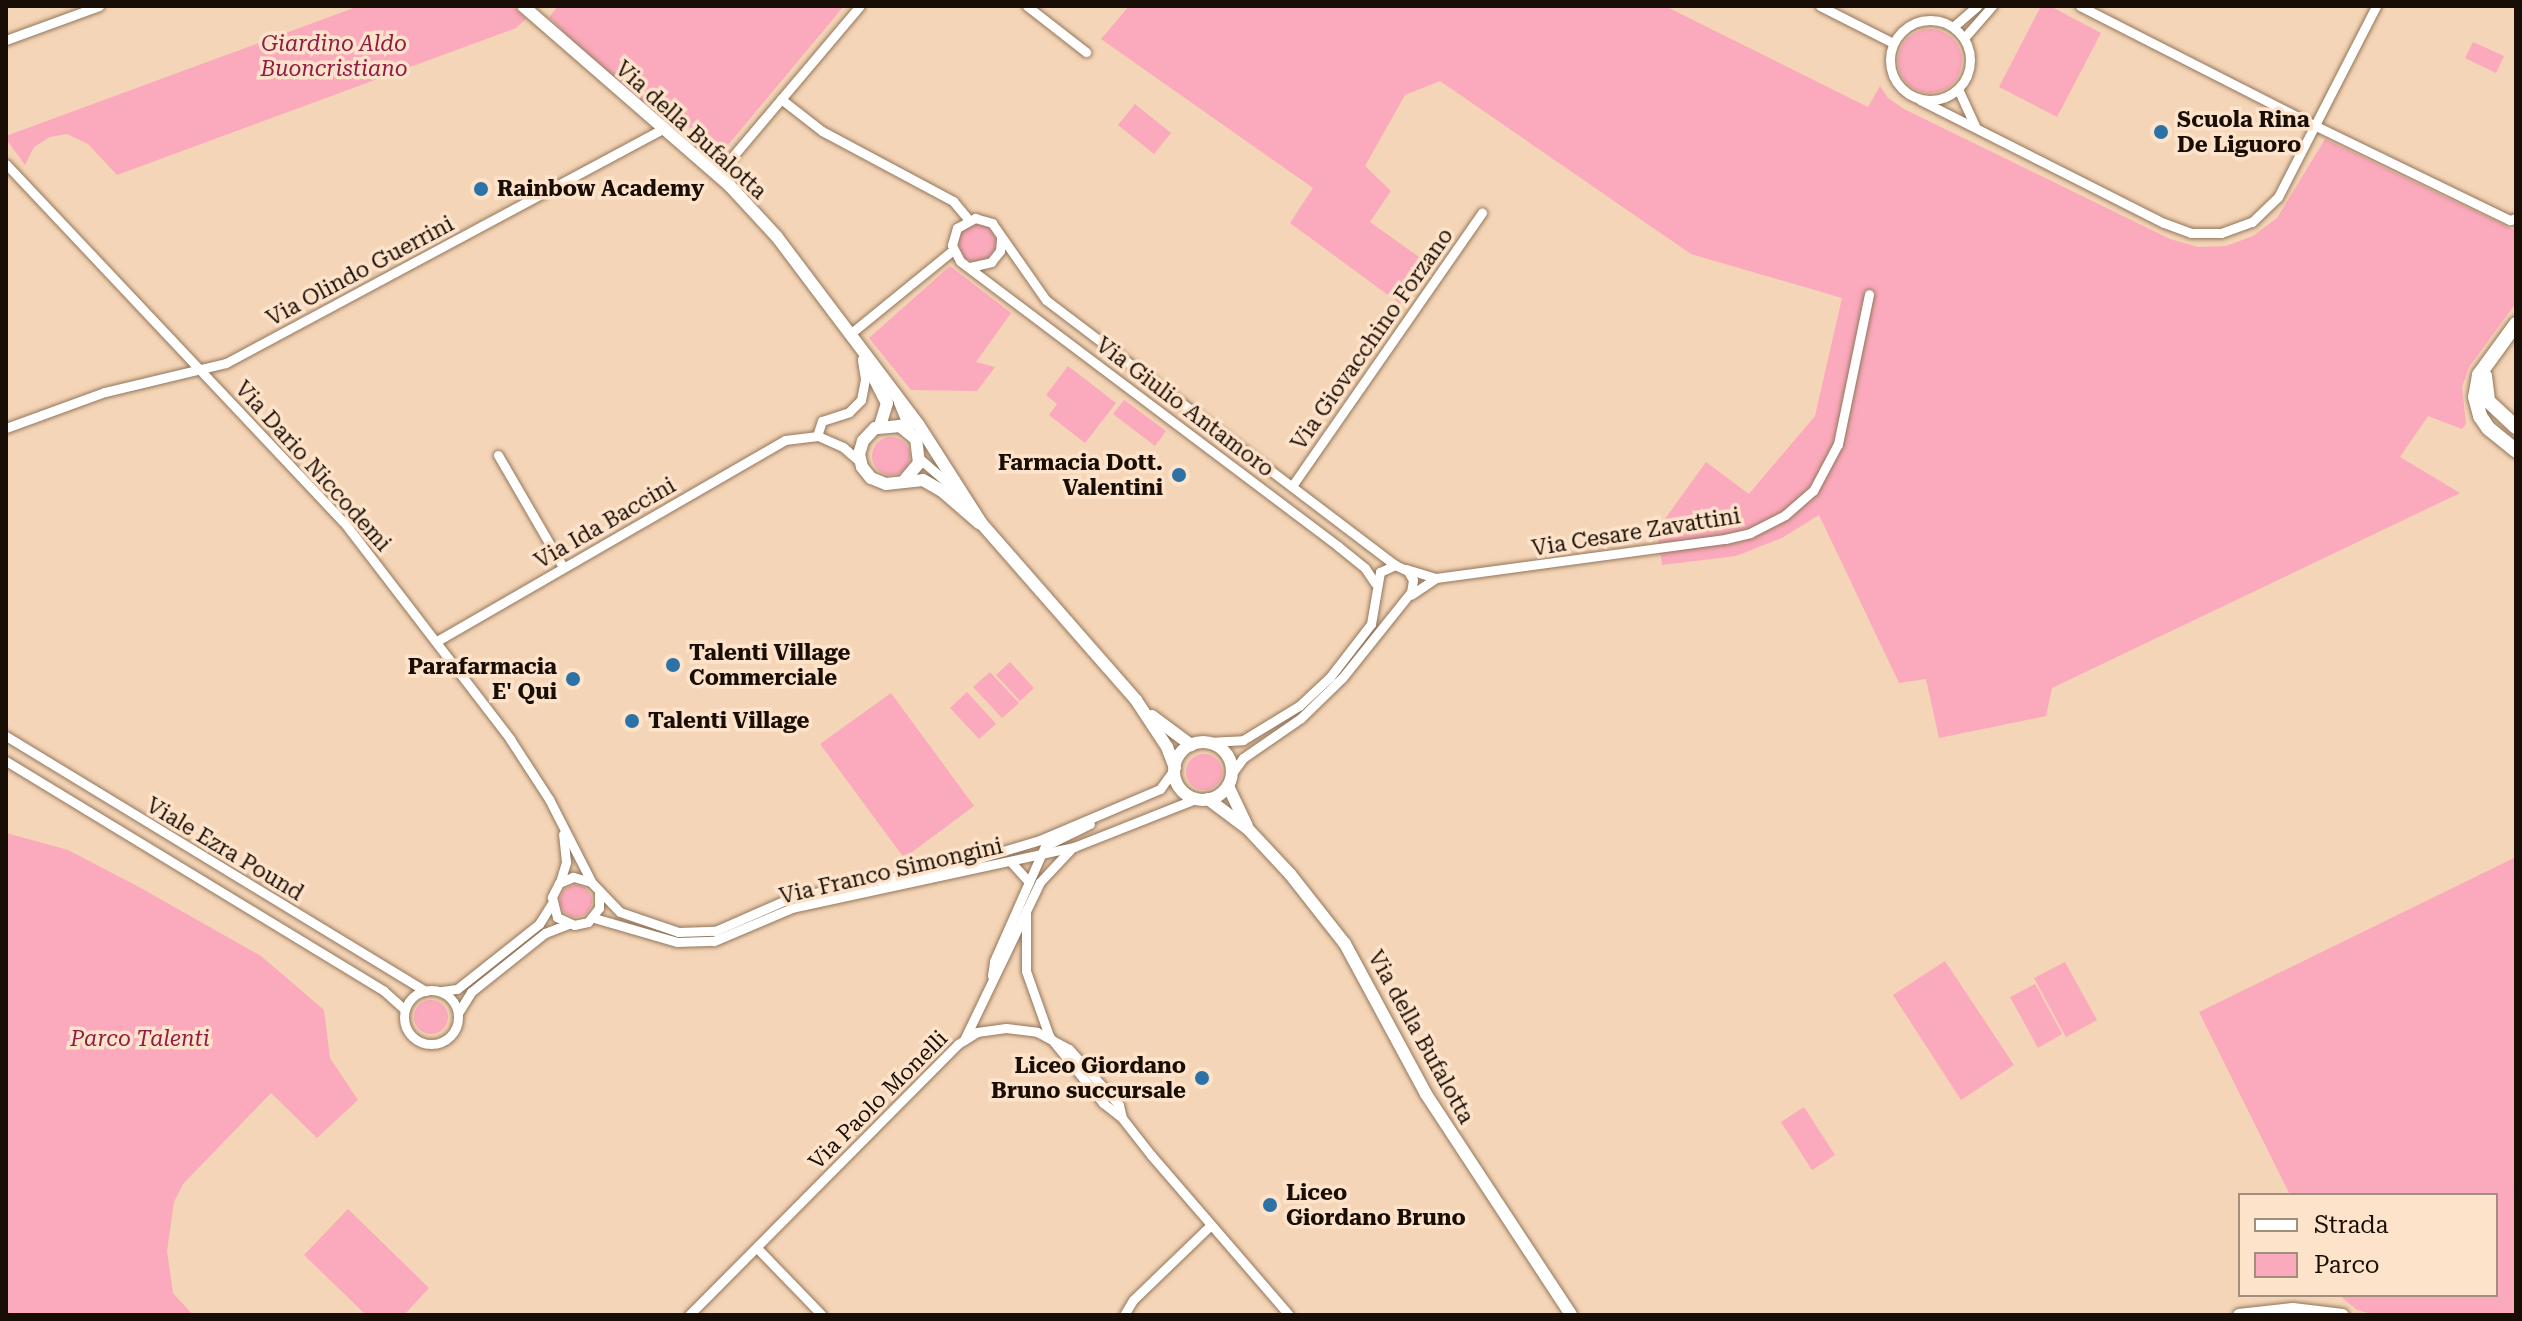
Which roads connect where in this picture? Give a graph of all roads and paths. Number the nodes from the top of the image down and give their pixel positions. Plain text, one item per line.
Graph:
1 (99, 6) edge
2 (523, 6) edge
3 (860, 6) edge
4 (1027, 6) edge
5 (1820, 6) edge
6 (1977, 6) edge
7 (1992, 6) edge
8 (2080, 6) edge
9 (2376, 6) edge
10 (1953, 27) junction
11 (1964, 38) junction
12 (6, 40) edge
13 (1893, 43) junction
14 (1086, 52) dead end
15 (1958, 89) junction
16 (781, 99) junction
17 (1920, 100) junction
18 (2316, 126) junction
19 (662, 129) junction
20 (1976, 129) junction
21 (6, 164) edge
22 (717, 175) junction
23 (1482, 213) dead end
24 (2516, 218) edge
25 (968, 219) junction
26 (1001, 239) junction
27 (953, 250) junction
28 (967, 266) junction
29 (1869, 294) dead end
30 (2516, 324) edge
31 (850, 334) junction
32 (862, 359) junction
33 (2485, 365) junction
34 (201, 370) junction
35 (893, 390) junction
36 (880, 426) junction
37 (2516, 427) edge
38 (6, 431) edge
39 (910, 432) junction
40 (817, 436) junction
41 (2516, 451) edge
42 (498, 455) dead end
43 (920, 459) junction
44 (860, 462) junction
45 (903, 482) junction
46 (1292, 486) junction
47 (971, 505) junction
48 (982, 524) junction
49 (563, 567) junction
50 (1399, 567) junction
51 (1436, 578) junction
52 (1376, 586) junction
53 (1406, 599) junction
54 (437, 641) junction
55 (1136, 700) junction
56 (6, 736) edge
57 (1208, 742) junction
58 (1191, 745) junction
59 (6, 761) edge
60 (1175, 768) junction
61 (1230, 779) junction
62 (1201, 799) junction
63 (1113, 810) junction
64 (1098, 816) junction
65 (559, 819) junction
66 (1122, 829) junction
67 (1248, 829) junction
68 (161, 832) junction
69 (1074, 847) junction
70 (150, 850) junction
71 (1039, 856) junction
72 (1011, 862) junction
73 (1029, 882) junction
74 (559, 883) junction
75 (595, 887) junction
76 (552, 903) junction
77 (1026, 911) junction
78 (594, 918) junction
79 (568, 924) junction
80 (325, 931) junction
81 (313, 948) junction
82 (991, 979) junction
83 (431, 991) junction
84 (405, 1010) junction
85 (458, 1013) junction
86 (1049, 1036) junction
87 (964, 1040) junction
88 (1211, 1225) junction
89 (757, 1248) junction
90 (689, 1315) edge
91 (822, 1315) edge
92 (1124, 1315) edge
93 (1289, 1315) edge
94 (1571, 1315) edge
95 (2239, 1315) edge
96 (2343, 1315) edge

1 - 12 street
2 - 19 street, Via della Bufalotta
3 - 16 street
4 - 14 street
5 - 13 street
6 - 10 street
7 - 11 street
8 - 18 street
9 - 18 street
10 - 11 street
10 - 13 street
11 - 15 street
13 - 17 street
15 - 17 street
15 - 20 street
16 - 22 street
16 - 25 street
17 - 20 street
18 - 20 street
18 - 24 street
19 - 22 street, Via della Bufalotta
19 - 34 street, Via Olindo Guerrini
21 - 34 street, Via Dario Niccodemi
22 - 31 street, Via della Bufalotta
23 - 46 street, Via Giovacchino Forzano
25 - 26 street, Via Giulio Antamoro
25 - 27 street
26 - 28 street
26 - 46 street, Via Giulio Antamoro
27 - 28 street, Via Giulio Antamoro
27 - 31 street
28 - 52 street, Via Giulio Antamoro
29 - 51 street, Via Cesare Zavattini
30 - 33 main road
31 - 32 street, Via della Bufalotta
31 - 35 street, Via della Bufalotta
32 - 36 street, Via della Bufalotta
32 - 40 street
33 - 37 main road
33 - 41 main road
34 - 38 street, Via Olindo Guerrini
34 - 54 street, Via Dario Niccodemi
35 - 39 street, Via della Bufalotta
35 - 47 street, Via della Bufalotta
36 - 39 street
36 - 44 street
39 - 43 street, Via della Bufalotta
40 - 44 street
40 - 49 street, Via Ida Baccini
42 - 49 street
43 - 45 street
43 - 47 street, Via della Bufalotta
44 - 45 street, Via della Bufalotta
45 - 48 street, Via della Bufalotta
46 - 50 street, Via Giulio Antamoro
47 - 48 street, Via della Bufalotta
48 - 55 street, Via della Bufalotta
49 - 54 street, Via Ida Baccini
50 - 51 street, Via Cesare Zavattini
50 - 52 street
50 - 53 street
51 - 53 street, Via Cesare Zavattini
52 - 53 street
52 - 57 street
53 - 61 street, Via Cesare Zavattini
54 - 65 street, Via Dario Niccodemi
55 - 58 street, Via della Bufalotta
55 - 60 street, Via della Bufalotta
56 - 68 street, Viale Ezra Pound
57 - 58 street
57 - 61 street
58 - 60 street
59 - 70 street, Viale Ezra Pound
60 - 62 street
60 - 63 street, Via Franco Simongini
61 - 62 street
61 - 67 street, Via della Bufalotta
62 - 66 street, Via Franco Simongini
62 - 67 street, Via della Bufalotta
63 - 64 street, Via Franco Simongini
63 - 66 street
64 - 71 street
64 - 75 street, Via Franco Simongini
65 - 74 street, Via Dario Niccodemi
65 - 75 street, Via Dario Niccodemi
66 - 69 street, Via Franco Simongini
67 - 94 street, Via della Bufalotta
68 - 70 street
68 - 80 street, Viale Ezra Pound
69 - 71 street, Via Franco Simongini
69 - 77 street
70 - 81 street, Viale Ezra Pound
71 - 72 street, Via Franco Simongini
71 - 73 street
72 - 73 street
72 - 78 street, Via Franco Simongini
73 - 82 street
74 - 75 street
74 - 76 street
75 - 78 street
76 - 79 street
76 - 83 street
77 - 82 street
77 - 86 street
78 - 79 street
79 - 85 street
80 - 81 street
80 - 83 street, Viale Ezra Pound
81 - 84 street, Viale Ezra Pound
82 - 87 street
83 - 84 street
83 - 85 street
84 - 85 street
86 - 87 street, Via Paolo Monelli
86 - 88 street
87 - 89 street, Via Paolo Monelli
88 - 92 street
88 - 93 street
89 - 90 street, Via Paolo Monelli
89 - 91 street
95 - 96 street

